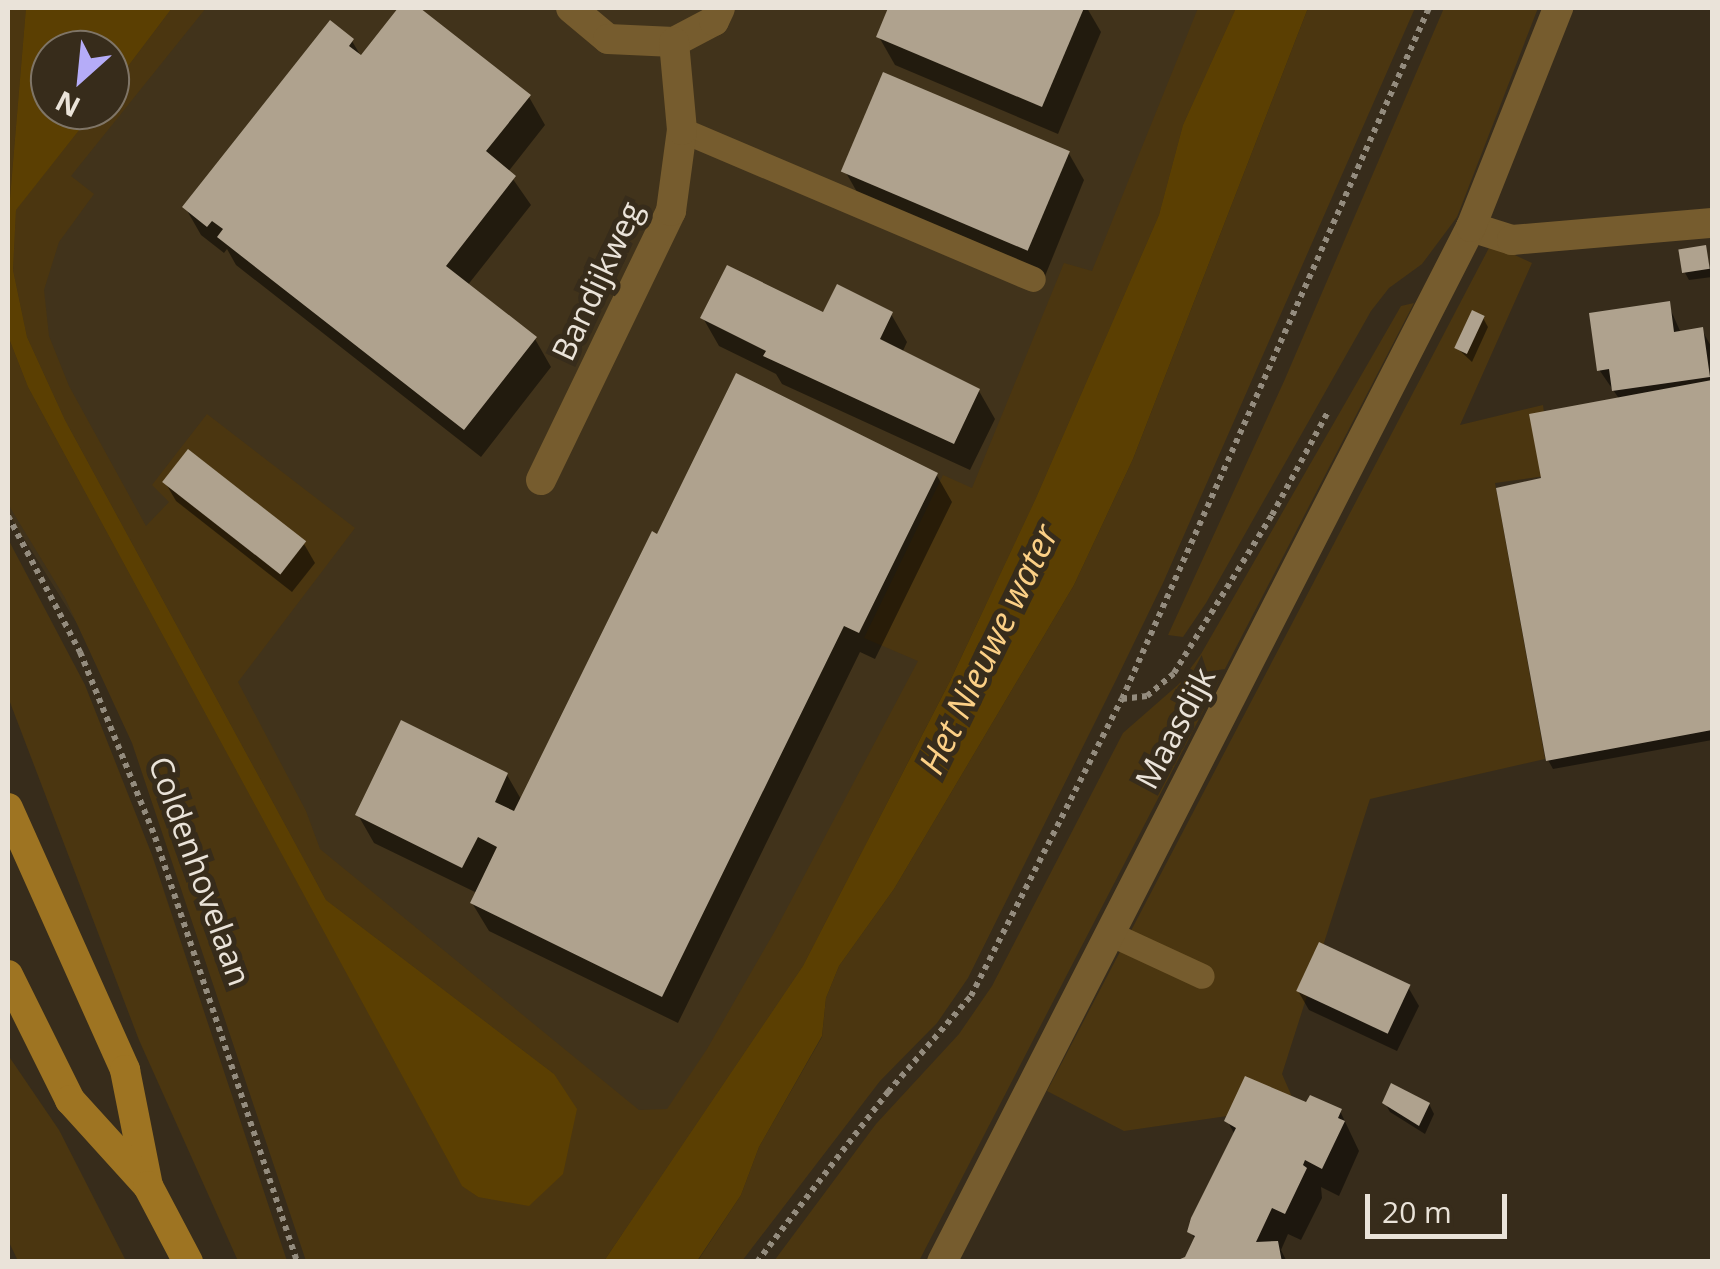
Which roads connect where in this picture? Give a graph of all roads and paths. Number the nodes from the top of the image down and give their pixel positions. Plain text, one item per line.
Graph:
1 (571, 8) edge
2 (720, 8) edge
3 (1428, 8) edge
4 (1558, 8) edge
5 (674, 42) junction
6 (682, 130) junction
7 (1712, 222) edge
8 (1471, 228) junction
9 (1033, 279) dead end
10 (1333, 402) dead end
11 (540, 480) dead end
12 (8, 516) edge
13 (1122, 699) junction
14 (8, 808) edge
15 (1108, 933) junction
16 (8, 975) edge
17 (1202, 976) dead end
18 (148, 1186) junction
19 (188, 1262) edge
20 (296, 1262) edge
21 (757, 1262) edge
22 (942, 1262) edge

1 - 5 street
2 - 5 street
3 - 13 path, Maasdijk
4 - 8 street, Maasdijk
5 - 6 street, Bandijkweg
6 - 9 lane
6 - 11 street, Bandijkweg
7 - 8 street
8 - 15 street, Maasdijk
10 - 13 path, Maasdijk
12 - 20 path, Coldenhovelaan
13 - 21 path, Maasdijk
14 - 18 street
15 - 17 lane
15 - 22 street, Maasdijk
16 - 18 street
18 - 19 street

